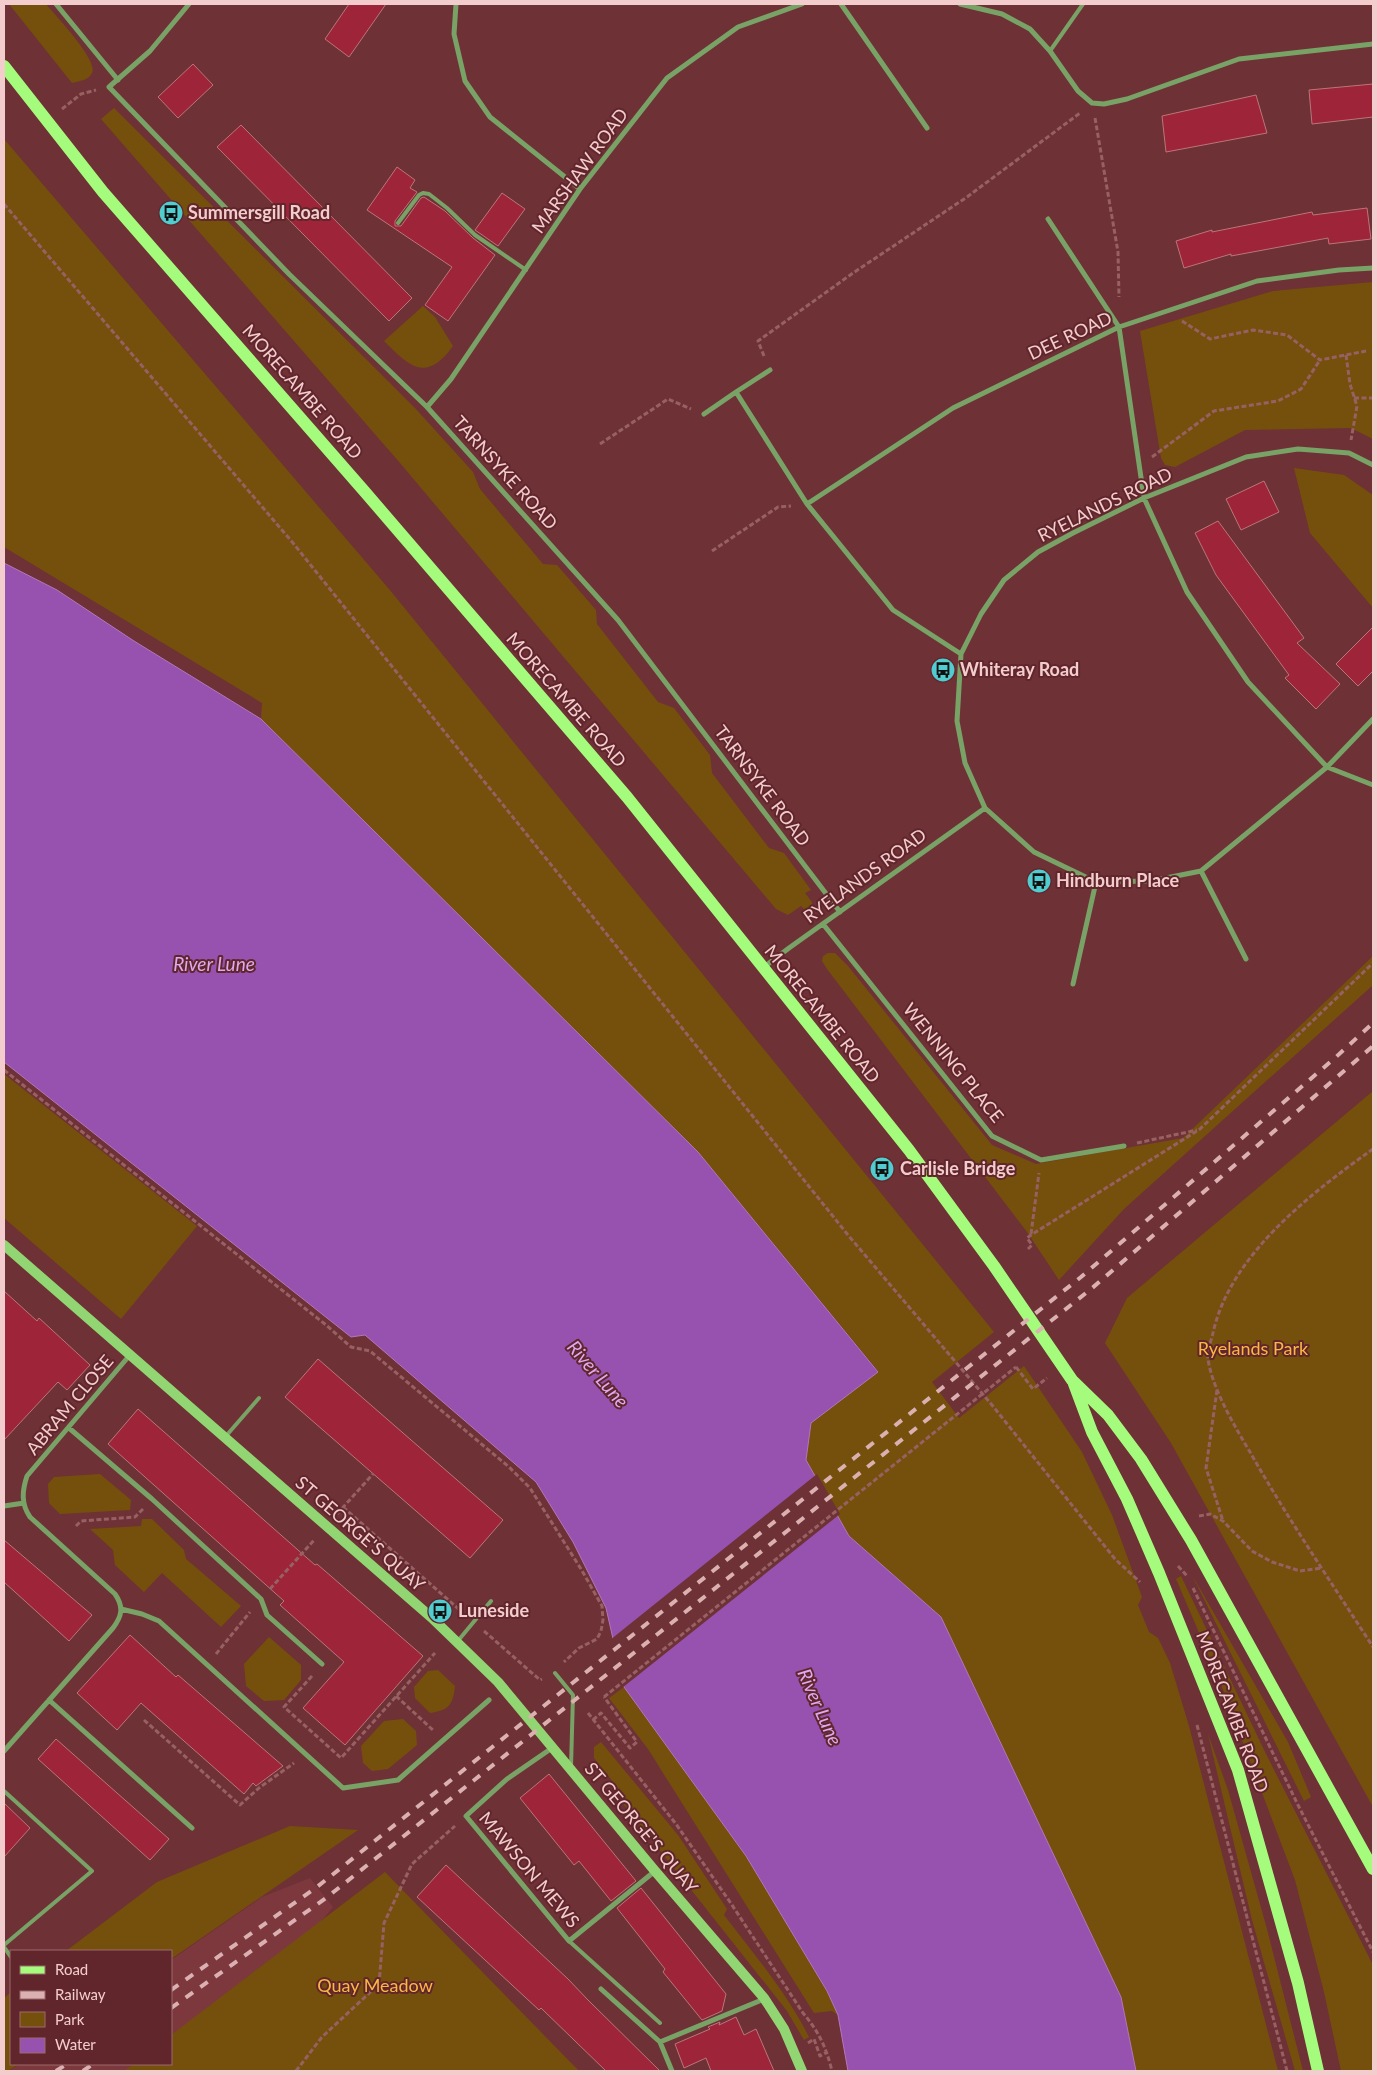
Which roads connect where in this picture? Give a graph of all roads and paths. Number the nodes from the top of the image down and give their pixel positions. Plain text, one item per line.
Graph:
1 (56, 4) edge
2 (189, 4) edge
3 (456, 4) edge
4 (802, 4) edge
5 (841, 4) edge
6 (960, 4) edge
7 (1083, 4) edge
8 (1373, 44) edge
9 (1050, 51) junction
10 (4, 66) edge
11 (118, 80) junction
12 (109, 87) junction
13 (1092, 103) junction
14 (46, 122) junction
15 (927, 128) dead end
16 (580, 189) junction
17 (4, 204) edge
18 (1048, 219) dead end
19 (398, 223) dead end
20 (1373, 268) edge
21 (526, 270) junction
22 (1167, 311) junction
23 (1120, 327) junction
24 (1366, 351) dead end
25 (1346, 355) junction
26 (1320, 360) junction
27 (770, 370) joint
28 (736, 392) junction
29 (1354, 398) junction
30 (1373, 398) edge
31 (427, 407) junction
32 (704, 414) joint
33 (600, 444) dead end
34 (1349, 453) junction
35 (1373, 465) edge
36 (1140, 466) junction
37 (1144, 498) junction
38 (806, 504) junction
39 (712, 551) dead end
40 (961, 654) junction
41 (1373, 718) edge
42 (1327, 767) junction
43 (1373, 784) edge
44 (985, 808) junction
45 (1201, 870) junction
46 (1096, 882) junction
47 (840, 912) junction
48 (823, 924) junction
49 (1246, 960) dead end
50 (1373, 963) edge
51 (763, 968) junction
52 (1073, 984) dead end
53 (4, 1070) edge
54 (1200, 1129) junction
55 (1124, 1146) joint
56 (1373, 1149) edge
57 (1041, 1160) junction
58 (1031, 1235) junction
59 (4, 1245) edge
60 (1028, 1249) dead end
61 (130, 1356) junction
62 (1048, 1378) dead end
63 (1072, 1380) junction
64 (1218, 1389) junction
65 (259, 1398) dead end
66 (69, 1428) junction
67 (224, 1438) junction
68 (373, 1474) dead end
69 (152, 1499) junction
70 (24, 1503) junction
71 (4, 1506) edge
72 (343, 1507) junction
73 (1193, 1519) dead end
74 (1223, 1521) junction
75 (76, 1526) dead end
76 (326, 1526) junction
77 (1177, 1565) dead end
78 (1322, 1568) junction
79 (1144, 1588) dead end
80 (491, 1601) dead end
81 (121, 1609) junction
82 (473, 1622) junction
83 (457, 1642) junction
84 (1373, 1647) edge
85 (435, 1653) dead end
86 (322, 1664) joint
87 (555, 1673) junction
88 (396, 1696) junction
89 (49, 1700) junction
90 (489, 1700) dead end
91 (1195, 1717) dead end
92 (144, 1720) dead end
93 (593, 1720) dead end
94 (600, 1730) dead end
95 (444, 1739) junction
96 (552, 1748) junction
97 (4, 1751) edge
98 (296, 1761) dead end
99 (571, 1769) junction
100 (4, 1791) edge
101 (466, 1816) junction
102 (192, 1828) dead end
103 (1373, 1869) edge
104 (654, 1871) junction
105 (568, 1941) junction
106 (4, 1946) edge
107 (1373, 1952) edge
108 (601, 1989) dead end
109 (764, 1998) junction
110 (660, 2022) dead end
111 (660, 2042) junction
112 (808, 2042) dead end
113 (827, 2052) junction
114 (296, 2071) edge
115 (672, 2071) edge
116 (802, 2071) edge
117 (832, 2071) edge
118 (1287, 2071) edge
119 (1318, 2071) edge

1 - 11 street
2 - 11 street
3 - 16 street
4 - 16 street, MARSHAW ROAD
5 - 15 street
6 - 9 street
7 - 9 lane
8 - 13 street
9 - 13 street
10 - 14 main road, MORECAMBE ROAD
11 - 12 street
12 - 14 path
12 - 31 street, TARNSYKE ROAD
13 - 23 path
13 - 27 path
14 - 51 main road, MORECAMBE ROAD
16 - 21 street, MARSHAW ROAD
17 - 79 path
18 - 23 street
19 - 21 lane
20 - 22 street, DEE ROAD
21 - 31 street, MARSHAW ROAD
22 - 23 street, DEE ROAD
22 - 26 path
23 - 36 street
23 - 38 street, DEE ROAD
24 - 25 path
25 - 26 path
25 - 29 path
26 - 36 path
27 - 28 street
28 - 32 street
28 - 38 street
29 - 30 path
29 - 34 path
31 - 47 street, TARNSYKE ROAD
32 - 33 path
34 - 35 street, RYELANDS ROAD
34 - 37 street, RYELANDS ROAD
36 - 37 street
37 - 40 street, RYELANDS ROAD
37 - 42 street
38 - 39 path
38 - 40 street
40 - 44 street, RYELANDS ROAD
41 - 42 street, RYELANDS ROAD
42 - 43 street
42 - 45 street, RYELANDS ROAD
44 - 46 street, RYELANDS ROAD
44 - 47 street, RYELANDS ROAD
45 - 46 street, RYELANDS ROAD
45 - 49 street
46 - 52 street
47 - 48 street, RYELANDS ROAD
48 - 51 street, RYELANDS ROAD
48 - 57 street, WENNING PLACE
50 - 54 path
51 - 63 main road, MORECAMBE ROAD
53 - 87 path
54 - 55 path
54 - 58 path
55 - 57 street
56 - 64 path
57 - 58 path
58 - 60 path
59 - 61 street, ST GEORGE'S QUAY
61 - 66 street, ABRAM CLOSE
61 - 67 street, ST GEORGE'S QUAY
62 - 93 path, bridge
63 - 103 main road, MORECAMBE ROAD
63 - 119 main road, MORECAMBE ROAD
64 - 74 path
64 - 78 path
65 - 67 lane
66 - 69 street
66 - 70 street, ABRAM CLOSE
67 - 76 street, ST GEORGE'S QUAY
68 - 72 path
69 - 75 path
69 - 86 street
70 - 71 street
70 - 81 street
72 - 76 path
72 - 82 path
73 - 74 path
74 - 78 path
76 - 83 street, ST GEORGE'S QUAY
77 - 107 path
78 - 84 path
80 - 82 lane
81 - 89 street
81 - 95 street
82 - 83 lane
82 - 87 path
83 - 96 street, ST GEORGE'S QUAY
85 - 88 path
86 - 88 path
87 - 99 lane
88 - 95 path
89 - 97 street
89 - 102 street
90 - 95 street
91 - 118 path
92 - 98 path
94 - 113 path
96 - 99 street, ST GEORGE'S QUAY
96 - 101 street, MAWSON MEWS
99 - 104 street, ST GEORGE'S QUAY
100 - 106 lane
101 - 105 street, MAWSON MEWS
101 - 114 path
104 - 105 street, MAWSON MEWS
104 - 109 street, ST GEORGE'S QUAY
105 - 110 lane
108 - 111 street
109 - 111 street
109 - 116 street, ST GEORGE'S QUAY
111 - 115 street
112 - 113 path
113 - 117 path

